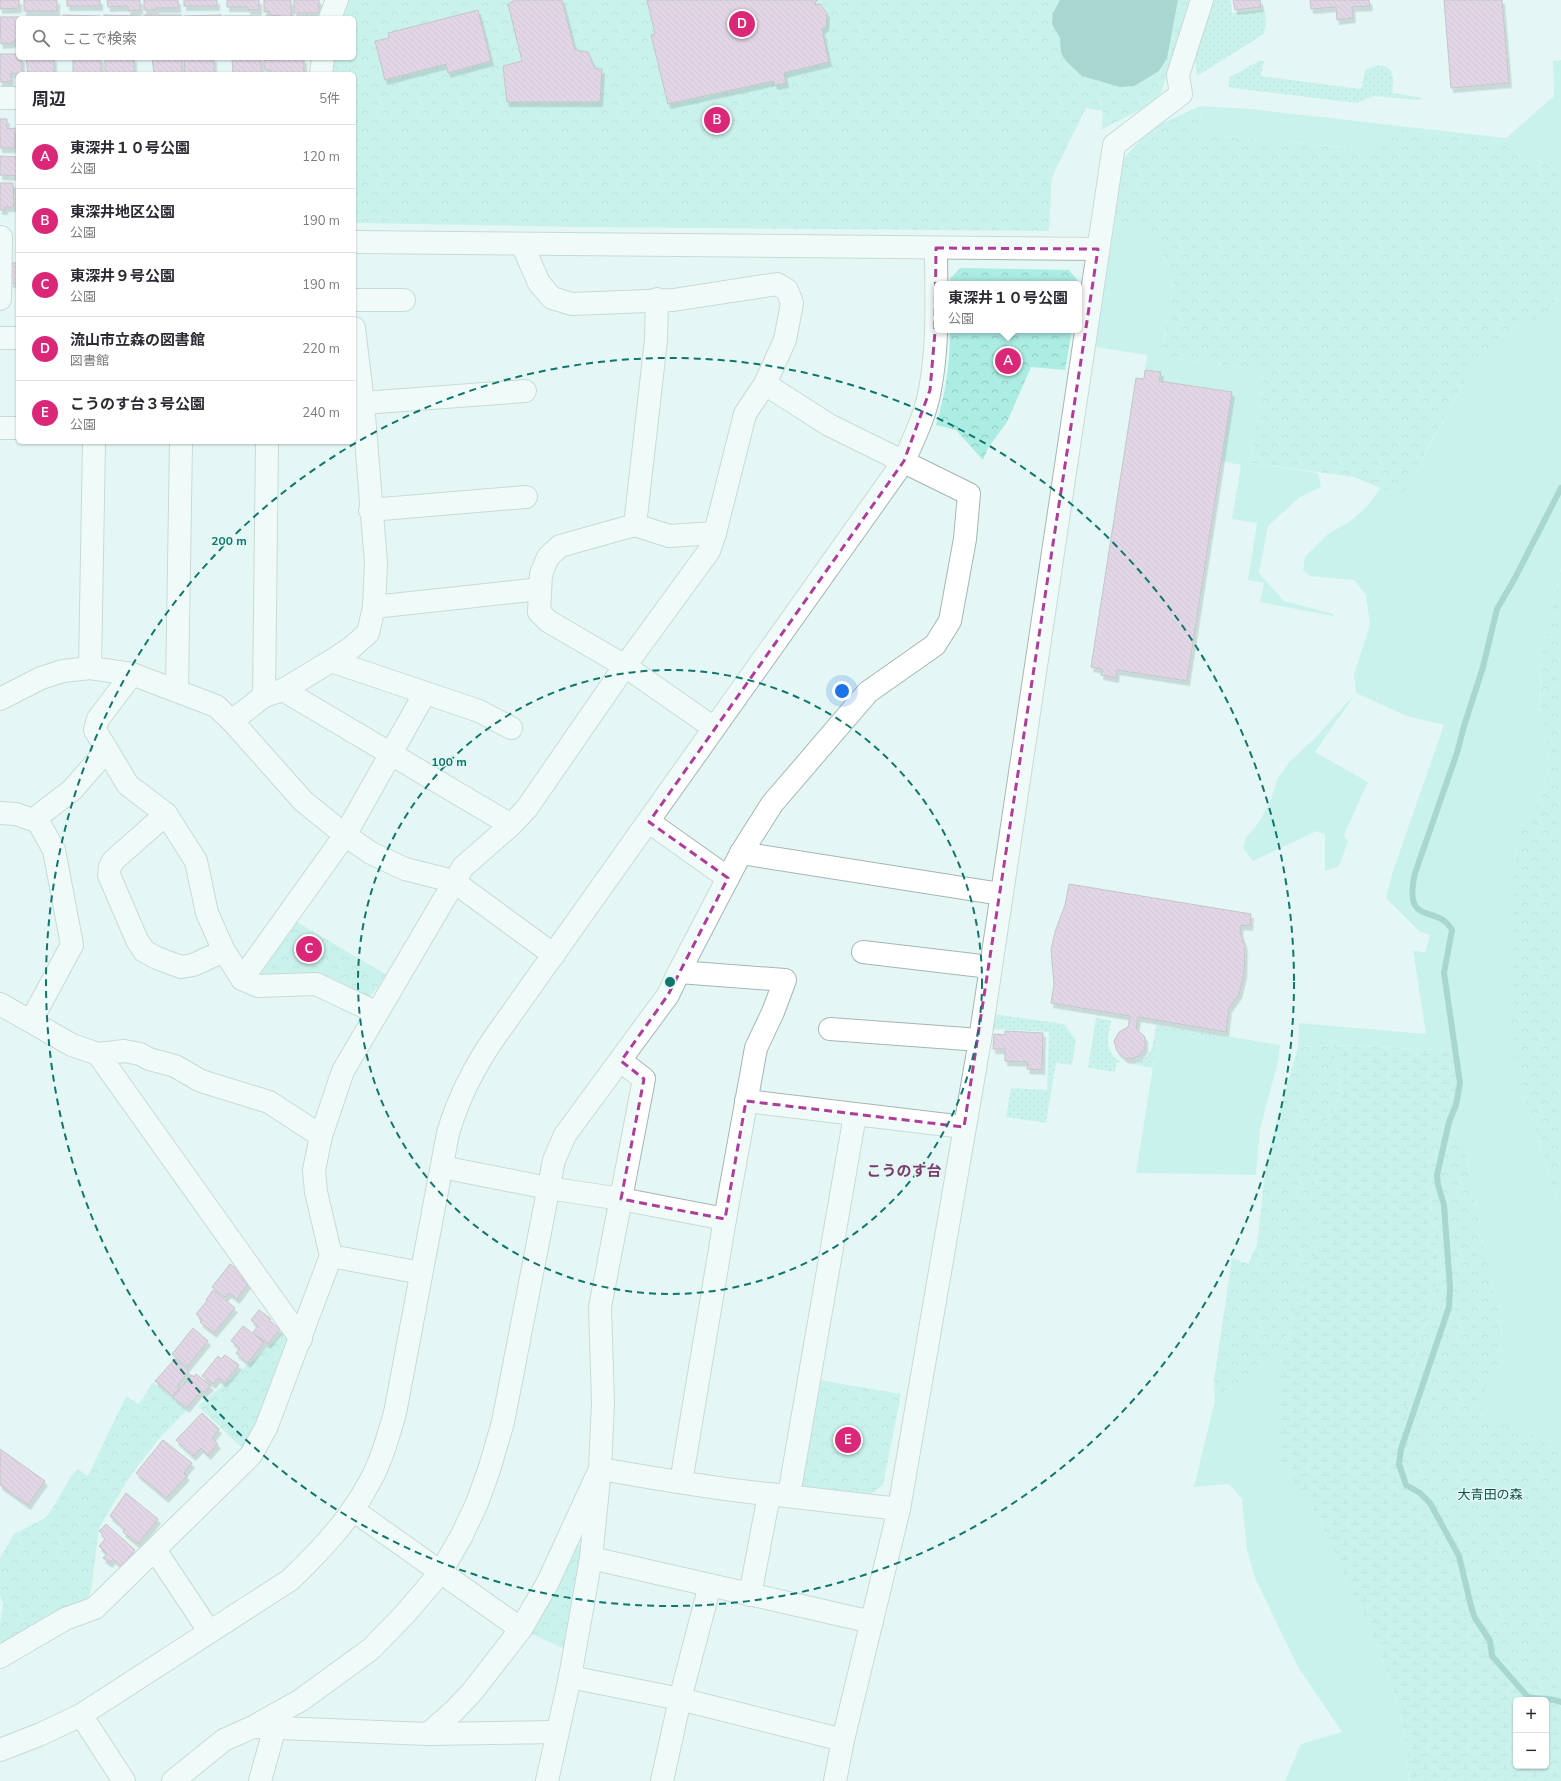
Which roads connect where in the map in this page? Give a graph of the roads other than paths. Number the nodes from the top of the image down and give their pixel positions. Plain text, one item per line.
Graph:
1 (336, 0) edge
2 (1202, 0) edge
3 (331, 16) edge
4 (322, 60) edge
5 (321, 72) edge
6 (0, 98) edge
7 (16, 98) edge
8 (6, 237) edge
9 (356, 242) edge
10 (522, 244) junction
11 (936, 248) junction
12 (1098, 249) junction
13 (936, 281) edge
14 (0, 299) edge
15 (657, 299) junction
16 (356, 300) edge
17 (404, 300) dead end
18 (935, 333) edge
19 (0, 338) edge
20 (16, 338) edge
21 (356, 346) edge
22 (765, 384) junction
23 (525, 391) dead end
24 (362, 403) junction
25 (0, 428) edge
26 (16, 428) edge
27 (359, 431) edge
28 (94, 444) edge
29 (181, 444) edge
30 (267, 444) edge
31 (904, 461) junction
32 (526, 497) dead end
33 (370, 510) junction
34 (635, 526) junction
35 (715, 533) junction
36 (540, 590) junction
37 (374, 607) junction
38 (331, 661) junction
39 (625, 666) junction
40 (90, 668) junction
41 (132, 674) junction
42 (178, 690) junction
43 (273, 693) junction
44 (425, 693) junction
45 (0, 698) edge
46 (232, 721) junction
47 (511, 728) dead end
48 (714, 728) junction
49 (107, 750) junction
50 (392, 753) junction
51 (0, 813) edge
52 (166, 814) junction
53 (36, 818) junction
54 (649, 822) junction
55 (511, 825) junction
56 (345, 835) junction
57 (741, 853) junction
58 (728, 878) junction
59 (454, 881) junction
60 (1001, 894) junction
61 (224, 951) junction
62 (863, 952) dead end
63 (554, 955) junction
64 (990, 967) junction
65 (679, 972) junction
66 (242, 979) junction
67 (0, 1004) edge
68 (377, 1013) junction
69 (30, 1021) junction
70 (830, 1029) dead end
71 (980, 1040) junction
72 (98, 1054) junction
73 (621, 1061) junction
74 (746, 1101) junction
75 (855, 1115) junction
76 (964, 1127) junction
77 (321, 1136) junction
78 (442, 1167) junction
79 (548, 1188) junction
80 (621, 1198) junction
81 (725, 1219) junction
82 (331, 1256) junction
83 (421, 1273) junction
84 (301, 1339) junction
85 (600, 1469) junction
86 (681, 1482) junction
87 (779, 1495) junction
88 (899, 1509) junction
89 (353, 1510) junction
90 (155, 1550) junction
91 (591, 1558) junction
92 (441, 1572) junction
93 (710, 1585) junction
94 (750, 1595) junction
95 (872, 1622) junction
96 (521, 1629) junction
97 (209, 1631) junction
98 (0, 1657) edge
99 (570, 1677) junction
100 (680, 1699) junction
101 (81, 1715) junction
102 (275, 1727) junction
103 (252, 1728) junction
104 (557, 1732) junction
105 (428, 1734) junction
106 (843, 1740) junction
107 (0, 1750) edge
108 (124, 1781) edge
109 (173, 1781) edge
110 (260, 1781) edge
111 (547, 1781) edge
112 (662, 1781) edge
113 (835, 1781) edge

1 - 3 street
2 - 12 street
4 - 5 street
6 - 7 street
8 - 14 street
9 - 10 street
10 - 11 street
10 - 15 street
11 - 12 street
11 - 13 street
12 - 60 street
15 - 22 street
15 - 34 street
16 - 17 street
18 - 31 street
19 - 20 street
21 - 24 street
22 - 31 street
22 - 35 street
23 - 24 street
24 - 27 street
25 - 26 street
27 - 33 street
28 - 40 street
29 - 42 street
30 - 43 street
31 - 48 street
31 - 57 street
32 - 33 street
33 - 37 street
34 - 35 street
34 - 36 street
35 - 39 street
36 - 37 street
36 - 39 street
37 - 38 street
38 - 43 street
38 - 44 street
39 - 48 street
39 - 55 street
40 - 41 street
40 - 45 street
41 - 42 street
41 - 49 street
42 - 46 street
43 - 46 street
43 - 50 street
44 - 47 street
44 - 50 street
46 - 56 street
48 - 54 street
49 - 52 street
49 - 53 street
50 - 55 street
50 - 56 street
51 - 53 street
52 - 61 street
52 - 61 street
53 - 69 street
54 - 58 street
54 - 63 street
55 - 59 street
56 - 59 street
56 - 66 street
57 - 58 street
57 - 60 street
58 - 65 street
59 - 63 street
59 - 68 street
60 - 64 street
61 - 66 street
62 - 64 street
63 - 78 street
64 - 71 street
65 - 73 street
65 - 74 street
66 - 68 street
67 - 69 street
68 - 77 street
69 - 72 street
70 - 71 street
71 - 76 street
72 - 77 street
72 - 84 street
73 - 79 street
73 - 80 street
74 - 75 street
74 - 81 street
75 - 76 street
75 - 87 street
76 - 88 street
77 - 82 street
78 - 79 street
78 - 83 street
79 - 80 street
79 - 92 street
80 - 81 street
80 - 85 street
81 - 86 street
82 - 83 street
82 - 84 street
83 - 89 street
84 - 90 street
85 - 86 street
85 - 91 street
85 - 96 street
86 - 87 street
87 - 88 street
87 - 94 street
88 - 95 street
89 - 92 street
89 - 97 street
90 - 97 street
90 - 98 street
91 - 93 street
91 - 99 street
92 - 96 street
92 - 103 street
93 - 94 street
93 - 100 street
94 - 95 street
95 - 106 street
96 - 105 street
97 - 101 street
99 - 100 street
99 - 104 street
100 - 106 street
100 - 112 street
101 - 107 street
101 - 108 street
102 - 103 street
102 - 105 street
102 - 110 street
103 - 109 street
104 - 105 street
104 - 111 street
106 - 113 street

